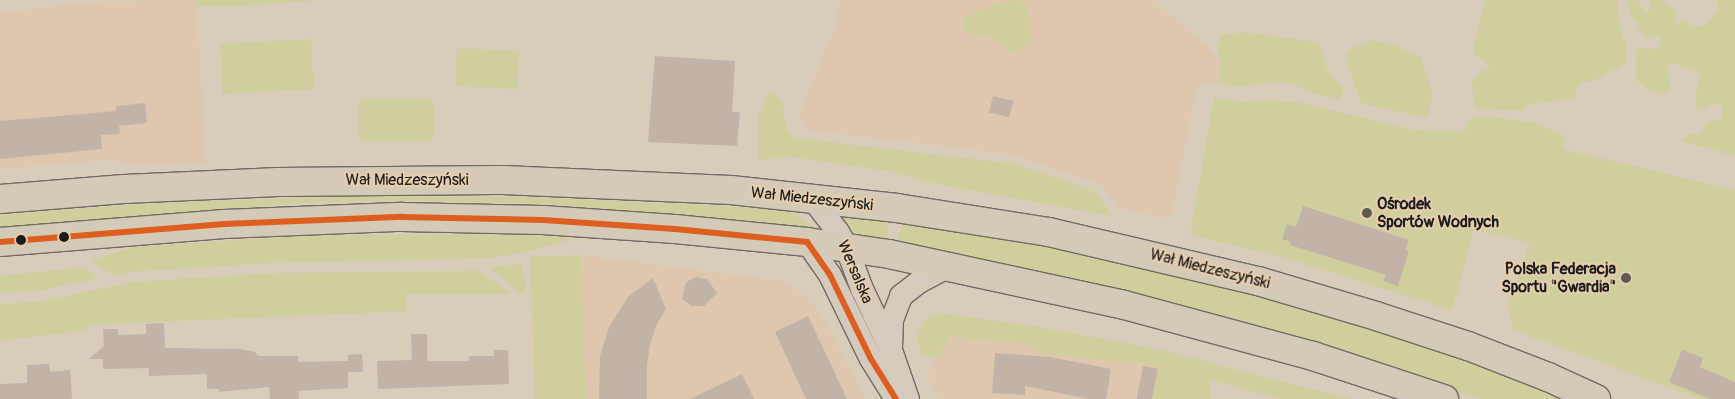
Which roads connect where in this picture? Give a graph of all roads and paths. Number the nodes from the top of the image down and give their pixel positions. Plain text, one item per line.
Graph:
1 (812, 198) junction
2 (0, 199) edge
3 (0, 242) edge
4 (807, 242) junction
5 (846, 246) junction
6 (949, 266) junction
7 (891, 350) junction
8 (896, 399) edge
9 (908, 399) edge
10 (1444, 399) edge
11 (1596, 399) edge

1 - 2 main road, Wał Miedzeszyński
1 - 5 street, Wersalska
1 - 11 main road, Wał Miedzeszyński
3 - 4 main road
4 - 5 main road
4 - 8 street, Wersalska
5 - 6 main road
5 - 7 street, Wersalska
6 - 7 street, Wersalska
6 - 10 main road
7 - 9 street, Wersalska

